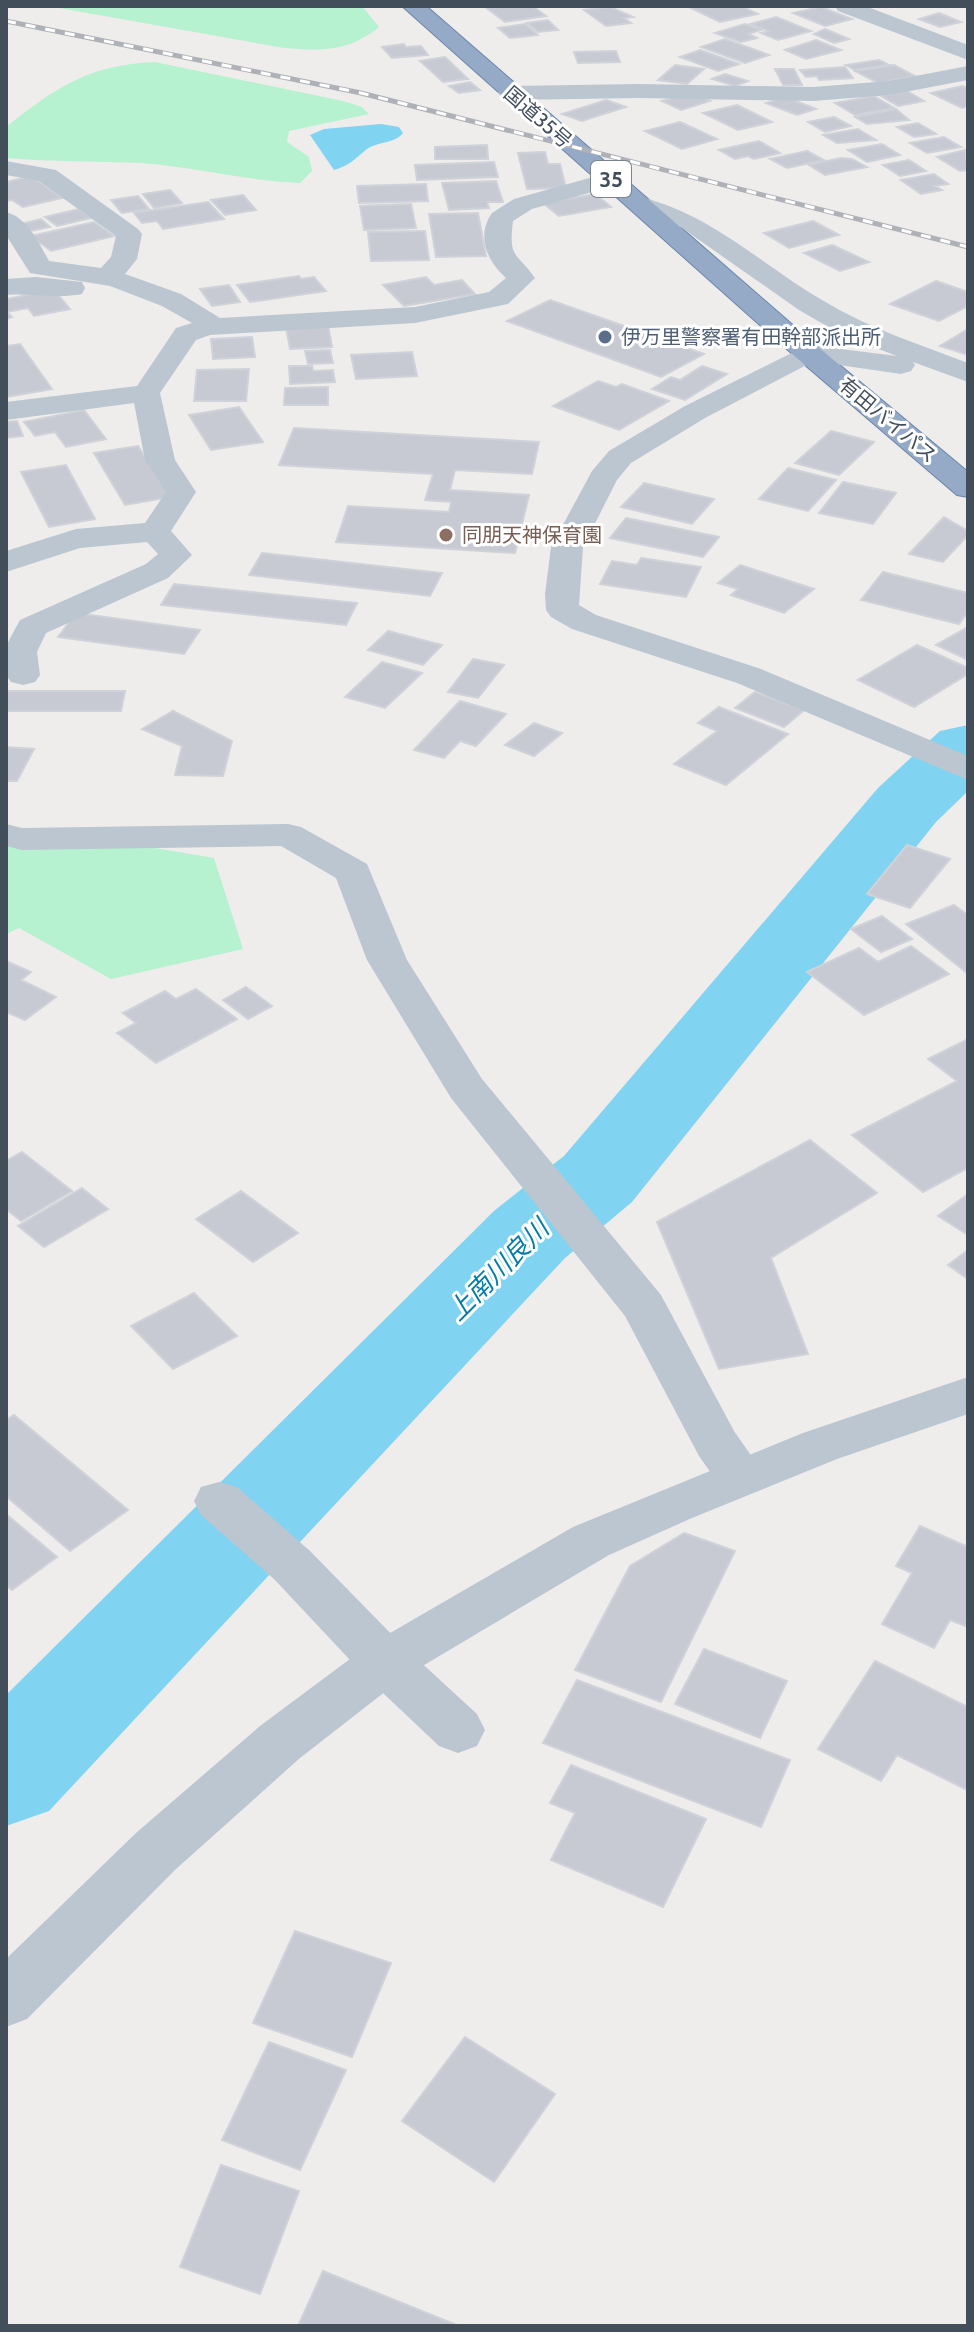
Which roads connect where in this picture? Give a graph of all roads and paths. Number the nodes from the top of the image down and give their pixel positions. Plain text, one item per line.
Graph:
1 (413, 6) edge
2 (846, 6) edge
3 (968, 53) edge
4 (968, 73) edge
5 (510, 93) junction
6 (6, 168) edge
7 (611, 179) junction
8 (641, 205) junction
9 (6, 220) edge
10 (107, 277) junction
11 (6, 287) edge
12 (205, 329) junction
13 (808, 353) junction
14 (968, 373) edge
15 (146, 393) junction
16 (6, 411) edge
17 (968, 488) edge
18 (155, 532) junction
19 (6, 562) edge
20 (23, 675) dead end
21 (968, 769) edge
22 (6, 835) edge
23 (968, 1395) edge
24 (741, 1477) junction
25 (219, 1501) dead end
26 (385, 1662) junction
27 (458, 1730) dead end
28 (6, 1999) edge

1 - 5 highway, 国道35号 / 35
2 - 3 street
4 - 5 street
5 - 7 highway, 国道35号 / 35
6 - 10 street
7 - 8 highway, 国道35号 / 35
7 - 12 street
8 - 13 highway, 国道35号 / 35
8 - 14 street
9 - 10 street
10 - 12 street
11 - 12 street
12 - 15 street
13 - 14 street
13 - 17 highway, 有田バイパス / 35
13 - 21 street
15 - 16 street
15 - 18 street
18 - 19 street
18 - 20 street
22 - 24 street
23 - 24 street
24 - 26 street
25 - 26 street
26 - 27 street
26 - 28 street

